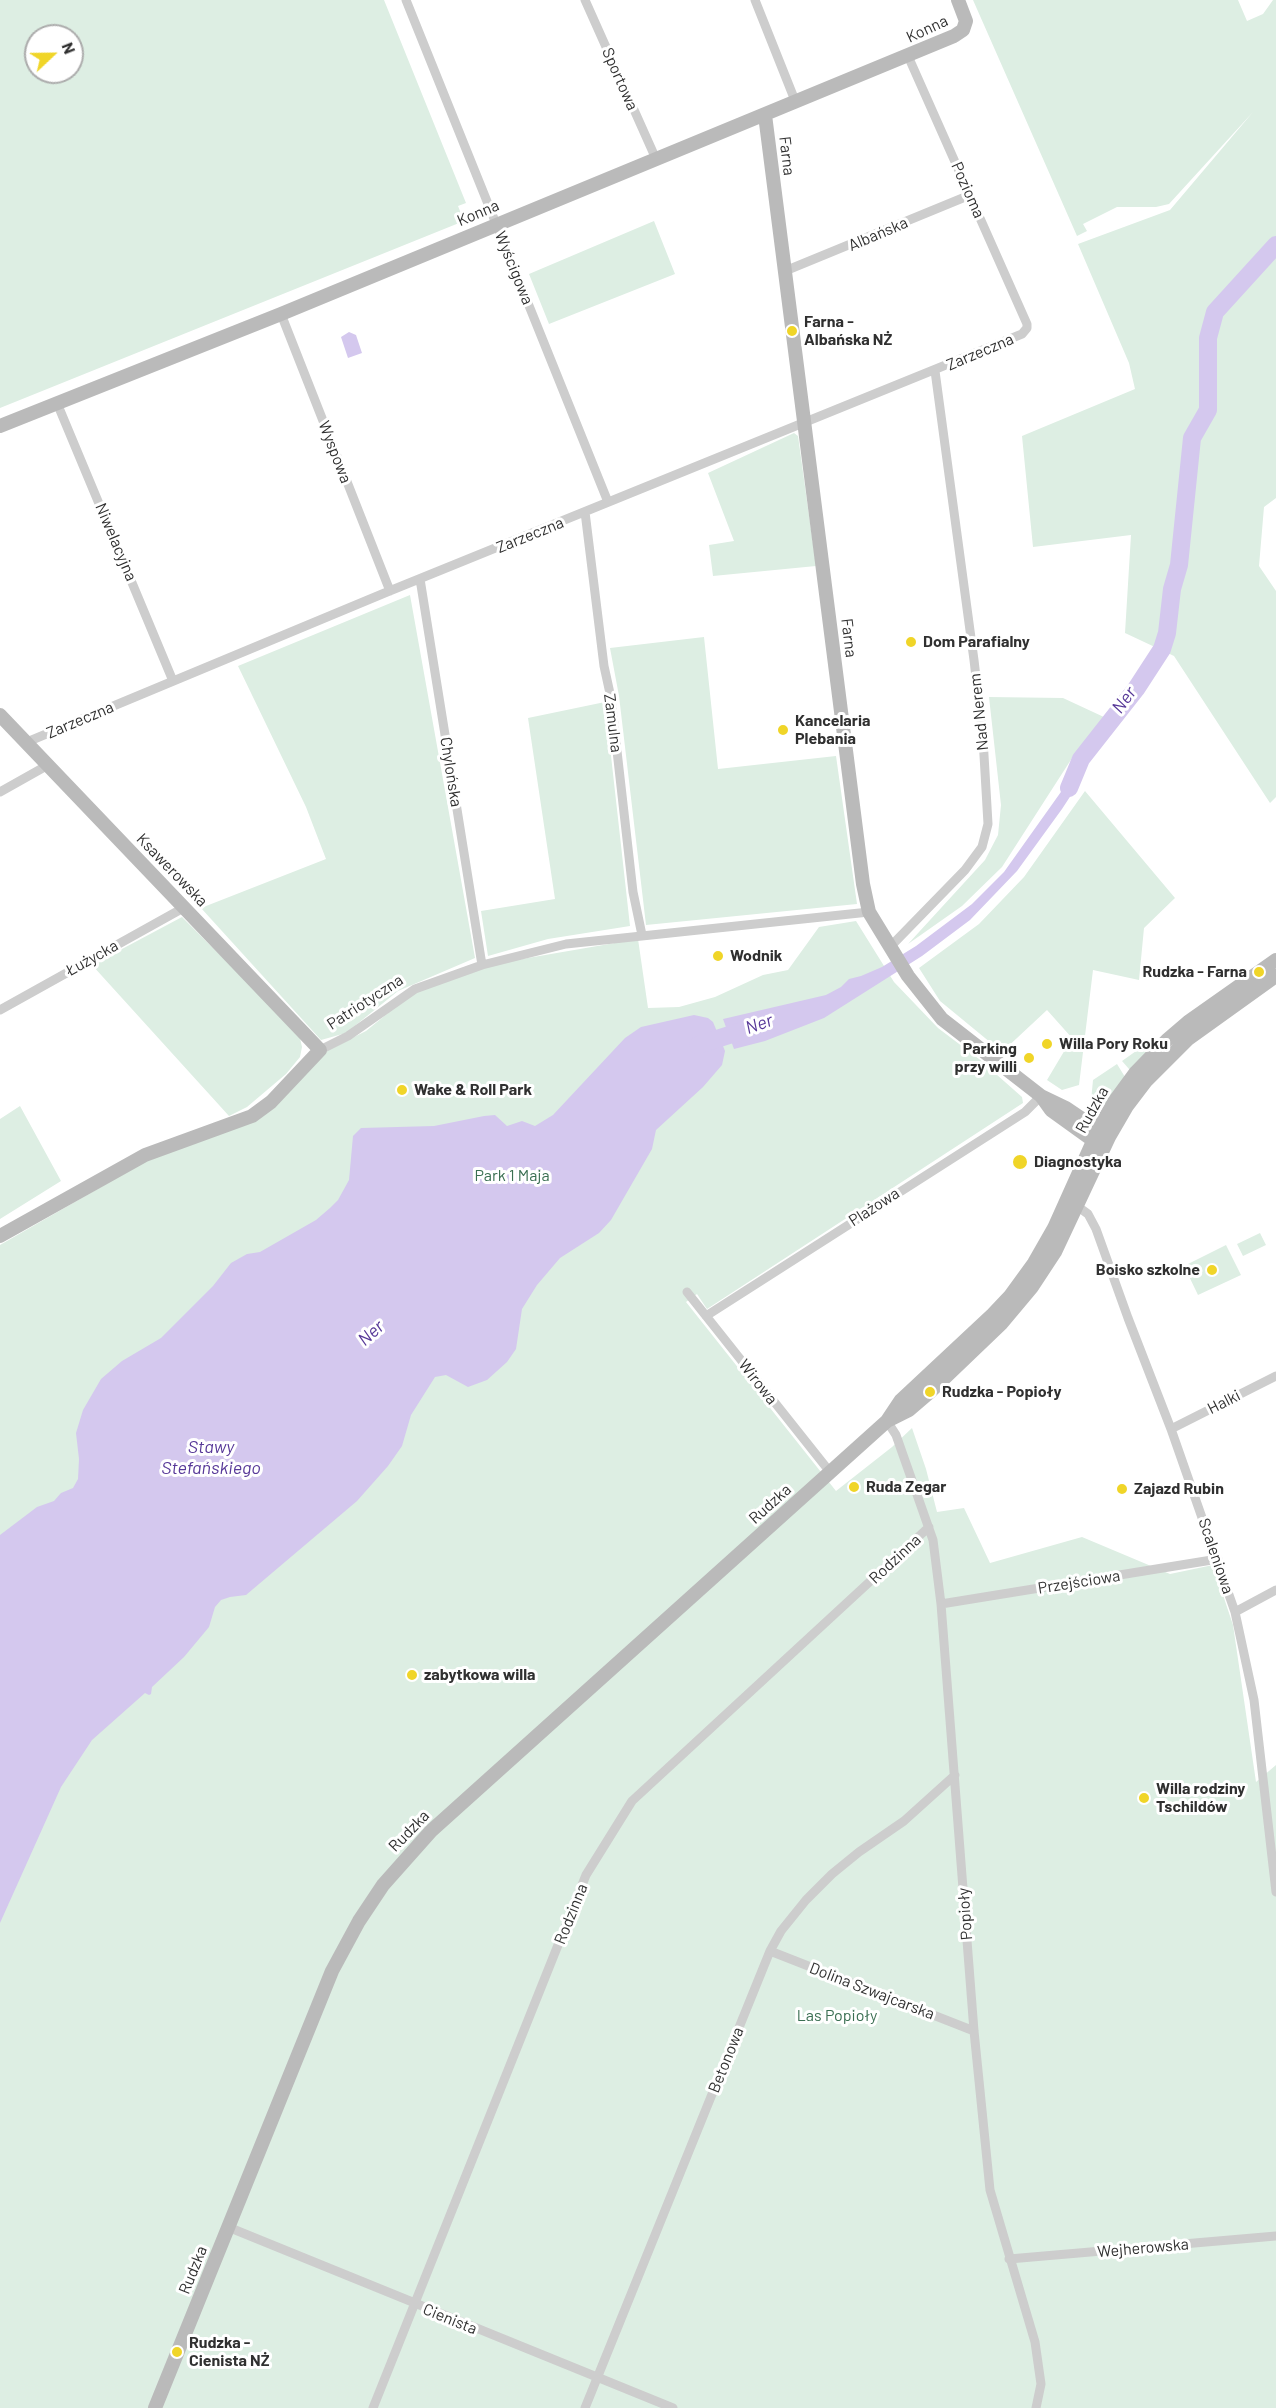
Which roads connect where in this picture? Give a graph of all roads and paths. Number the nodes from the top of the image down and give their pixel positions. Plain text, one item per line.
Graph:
1 (406, 0) edge
2 (585, 0) edge
3 (755, 0) edge
4 (958, 0) edge
5 (908, 56) junction
6 (796, 103) junction
7 (765, 115) junction
8 (656, 159) junction
9 (970, 195) junction
10 (496, 223) junction
11 (785, 271) junction
12 (281, 314) junction
13 (1027, 324) joint
14 (935, 371) junction
15 (57, 403) junction
16 (804, 423) junction
17 (0, 426) edge
18 (608, 502) junction
19 (585, 512) junction
20 (420, 579) junction
21 (390, 591) junction
22 (173, 681) junction
23 (0, 715) edge
24 (27, 742) junction
25 (48, 765) junction
26 (0, 792) edge
27 (185, 907) junction
28 (869, 912) junction
29 (642, 935) junction
30 (892, 950) junction
31 (1276, 960) edge
32 (482, 965) junction
33 (1276, 976) edge
34 (0, 1010) edge
35 (320, 1050) junction
36 (1041, 1096) junction
37 (1101, 1139) junction
38 (1077, 1206) junction
39 (0, 1236) edge
40 (687, 1292) dead end
41 (706, 1316) junction
42 (1276, 1376) edge
43 (887, 1421) junction
44 (1171, 1429) junction
45 (830, 1472) junction
46 (929, 1527) junction
47 (1218, 1559) junction
48 (1276, 1590) edge
49 (941, 1604) junction
50 (1235, 1612) junction
51 (954, 1775) junction
52 (1276, 1892) edge
53 (770, 1951) junction
54 (974, 2031) junction
55 (228, 2227) junction
56 (1276, 2236) edge
57 (1009, 2259) junction
58 (414, 2304) junction
59 (597, 2378) junction
60 (155, 2408) edge
61 (373, 2408) edge
62 (585, 2408) edge
63 (673, 2408) edge
64 (1036, 2408) edge

1 - 10 street, Wyścigowa
2 - 8 street, Sportowa
3 - 6 street
4 - 5 street, Konna
5 - 6 street, Konna
5 - 9 street, Pozioma
6 - 7 street, Konna
7 - 8 street, Konna
7 - 11 street, Farna
8 - 10 street, Konna
9 - 11 street, Albańska
9 - 13 street, Pozioma
10 - 12 street, Konna
10 - 18 street, Wyścigowa
11 - 16 street, Farna
12 - 15 street, Konna
12 - 21 street, Wyspowa
13 - 14 street, Zarzeczna
14 - 16 street, Zarzeczna
14 - 30 street, Nad Nerem
15 - 17 street, Konna
15 - 22 street, Niwelacyjna
16 - 18 street, Zarzeczna
16 - 28 street, Farna
18 - 19 street, Zarzeczna
19 - 20 street, Zarzeczna
19 - 29 street, Zamulna
20 - 21 street, Zarzeczna
20 - 32 street, Chylońska
21 - 22 street, Zarzeczna
22 - 24 street, Zarzeczna
23 - 24 street, Ksawerowska
24 - 25 street, Ksawerowska
25 - 26 street
25 - 27 street, Ksawerowska
27 - 34 street, Łużycka
27 - 35 street, Ksawerowska
28 - 29 street, Patriotyczna
28 - 30 street, Farna
29 - 32 street, Patriotyczna
30 - 36 street, Farna
31 - 37 street, Rudzka
32 - 35 street, Patriotyczna
33 - 37 street, Rudzka
35 - 39 street, Patriotyczna
36 - 37 street, Farna
36 - 41 street, Plażowa
37 - 38 street, Rudzka
37 - 43 street, Rudzka
38 - 43 street, Rudzka
38 - 44 street, Scaleniowa
40 - 41 street, Wirowa
41 - 45 street, Wirowa
42 - 44 street, Halki
43 - 45 street, Rudzka
43 - 46 street, Popioły
44 - 47 street, Scaleniowa
45 - 55 street, Rudzka
46 - 49 street, Popioły
46 - 58 street, Rodzinna
47 - 49 street, Przejściowa
47 - 50 street, Scaleniowa
48 - 50 street
49 - 51 street, Popioły
50 - 52 street, Scaleniowa
51 - 53 street, Betonowa
51 - 54 street, Popioły
53 - 54 street, Dolina Szwajcarska
53 - 59 street, Betonowa
54 - 57 street, Popioły
55 - 58 street, Cienista
55 - 60 street, Rudzka
56 - 57 street, Wejherowska
57 - 64 street, Popioły
58 - 59 street, Cienista
58 - 61 street, Rodzinna
59 - 62 street, Betonowa
59 - 63 street, Cienista

